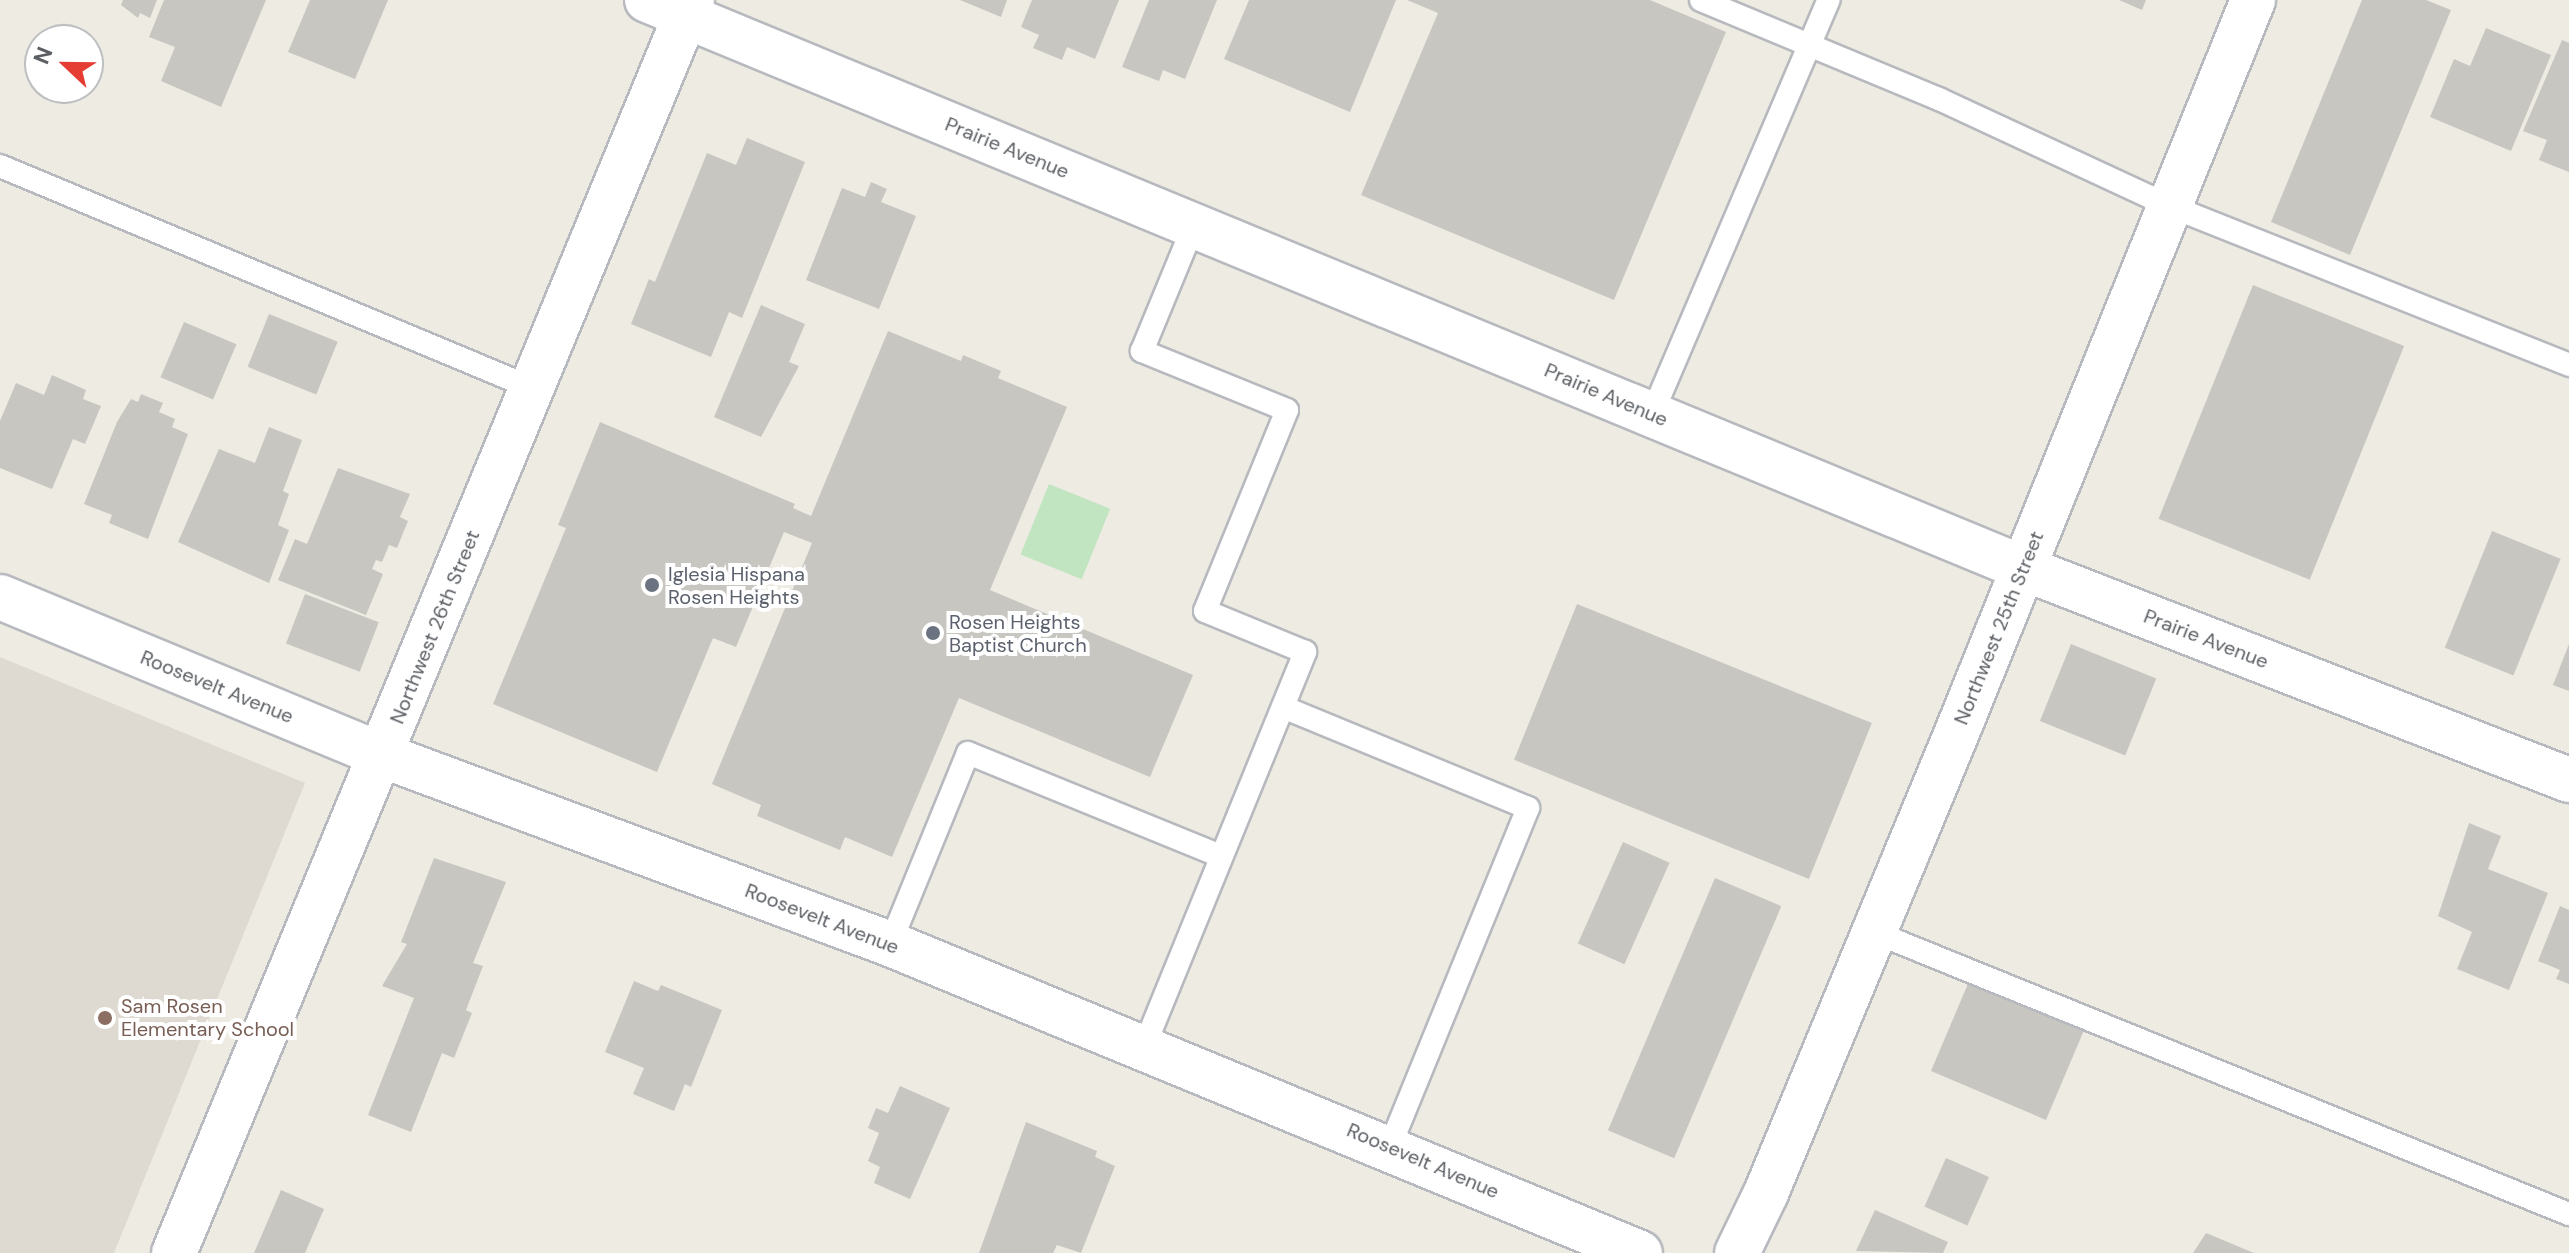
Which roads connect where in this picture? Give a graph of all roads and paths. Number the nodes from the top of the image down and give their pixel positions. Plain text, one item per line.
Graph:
1 (1701, 0) edge
2 (1829, 0) edge
3 (2253, 0) edge
4 (675, 5) edge
5 (1811, 44) junction
6 (0, 166) edge
7 (2170, 206) junction
8 (1194, 225) junction
9 (2569, 365) edge
10 (532, 388) junction
11 (1652, 414) junction
12 (2023, 568) junction
13 (0, 597) edge
14 (1283, 707) junction
15 (384, 756) junction
16 (2569, 780) edge
17 (1221, 856) junction
18 (1874, 932) junction
19 (890, 944) junction
20 (1144, 1047) junction
21 (1390, 1146) junction
22 (2569, 1214) edge
23 (174, 1253) edge
24 (1640, 1253) edge
25 (1737, 1253) edge

1 - 5 lane
2 - 5 lane
3 - 7 street, Northwest 25th Street
4 - 8 street, Prairie Avenue
4 - 10 street, Northwest 26th Street
5 - 7 lane
5 - 11 lane
6 - 10 lane
7 - 9 lane
7 - 12 street, Northwest 25th Street
8 - 11 street, Prairie Avenue
8 - 14 lane
10 - 15 street, Northwest 26th Street
11 - 12 street, Prairie Avenue
12 - 16 street, Prairie Avenue
12 - 18 street, Northwest 25th Street
13 - 15 street, Roosevelt Avenue
14 - 17 lane
14 - 21 lane
15 - 19 street, Roosevelt Avenue
15 - 23 street, Northwest 26th Street
17 - 19 lane
17 - 20 lane
18 - 22 lane
18 - 25 street, Northwest 25th Street
19 - 20 street, Roosevelt Avenue
20 - 21 street, Roosevelt Avenue
21 - 24 street, Roosevelt Avenue

